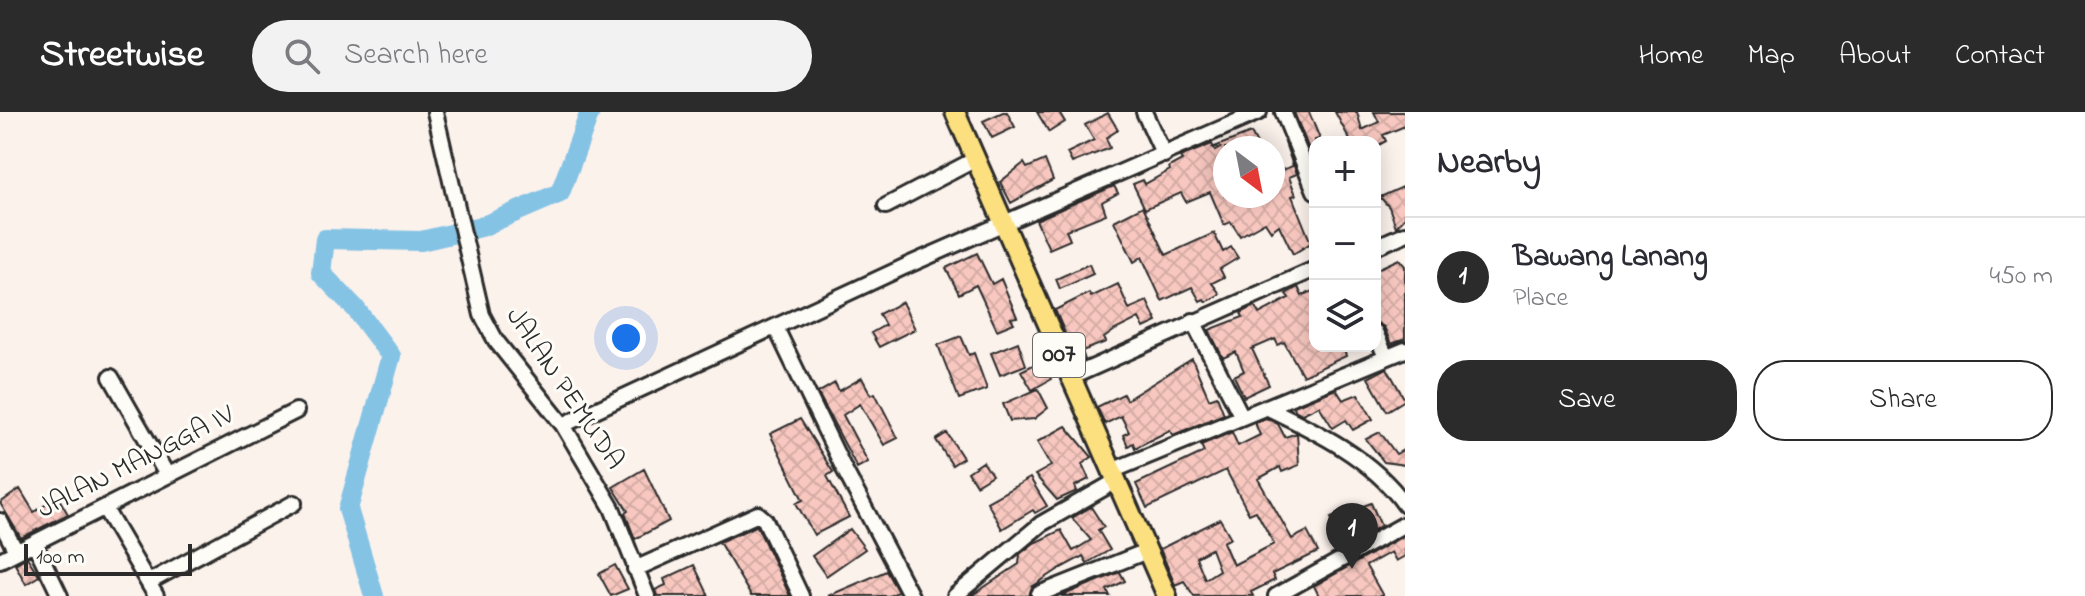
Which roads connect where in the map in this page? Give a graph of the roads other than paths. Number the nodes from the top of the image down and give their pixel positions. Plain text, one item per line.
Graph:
1 (435, 112) edge
2 (955, 112) edge
3 (1144, 112) edge
4 (1259, 112) edge
5 (1283, 112) edge
6 (1164, 155) junction
7 (976, 159) junction
8 (1309, 176) edge
9 (886, 206) dead end
10 (1004, 223) junction
11 (1405, 234) edge
12 (1381, 244) edge
13 (1309, 272) edge
14 (1193, 321) junction
15 (776, 328) junction
16 (1381, 346) edge
17 (1405, 350) edge
18 (1386, 357) junction
19 (111, 377) dead end
20 (1069, 378) junction
21 (1266, 407) junction
22 (296, 411) dead end
23 (1242, 417) junction
24 (563, 425) junction
25 (167, 475) junction
26 (1116, 475) junction
27 (1400, 486) edge
28 (294, 503) dead end
29 (1405, 505) edge
30 (105, 509) junction
31 (0, 521) edge
32 (1405, 524) edge
33 (35, 544) junction
34 (16, 551) junction
35 (1147, 551) junction
36 (0, 560) edge
37 (635, 569) junction
38 (149, 582) junction
39 (1039, 594) edge
40 (60, 596) edge
41 (156, 596) edge
42 (647, 596) edge
43 (801, 596) edge
44 (911, 596) edge
45 (955, 596) edge
46 (1167, 596) edge
47 (1276, 596) edge

1 - 24 street, JALAN PEMUDA
2 - 7 main road, 007
3 - 6 street
4 - 6 street
5 - 8 street
6 - 10 street
7 - 9 street
7 - 10 main road, 007
10 - 15 street
10 - 20 main road, 007
11 - 12 street
13 - 14 street
14 - 20 street
14 - 23 street
15 - 24 street
15 - 44 street
16 - 18 street
17 - 18 street
18 - 21 street
19 - 25 street
20 - 26 main road, 007
21 - 23 street
21 - 27 street
22 - 25 street, JALAN MANGGA IV
23 - 26 street
24 - 37 street, JALAN PEMUDA
25 - 30 street, JALAN MANGGA IV
26 - 35 main road, 007
26 - 45 street
27 - 29 street
28 - 38 street
30 - 33 street, JALAN MANGGA IV
30 - 38 street
31 - 34 street
32 - 47 street
33 - 34 street, JALAN MANGGA IV
33 - 40 street
34 - 36 street, JALAN MANGGA IV
35 - 39 street
35 - 46 main road, 007
37 - 42 street, JALAN PEMUDA
37 - 43 street
38 - 41 street

